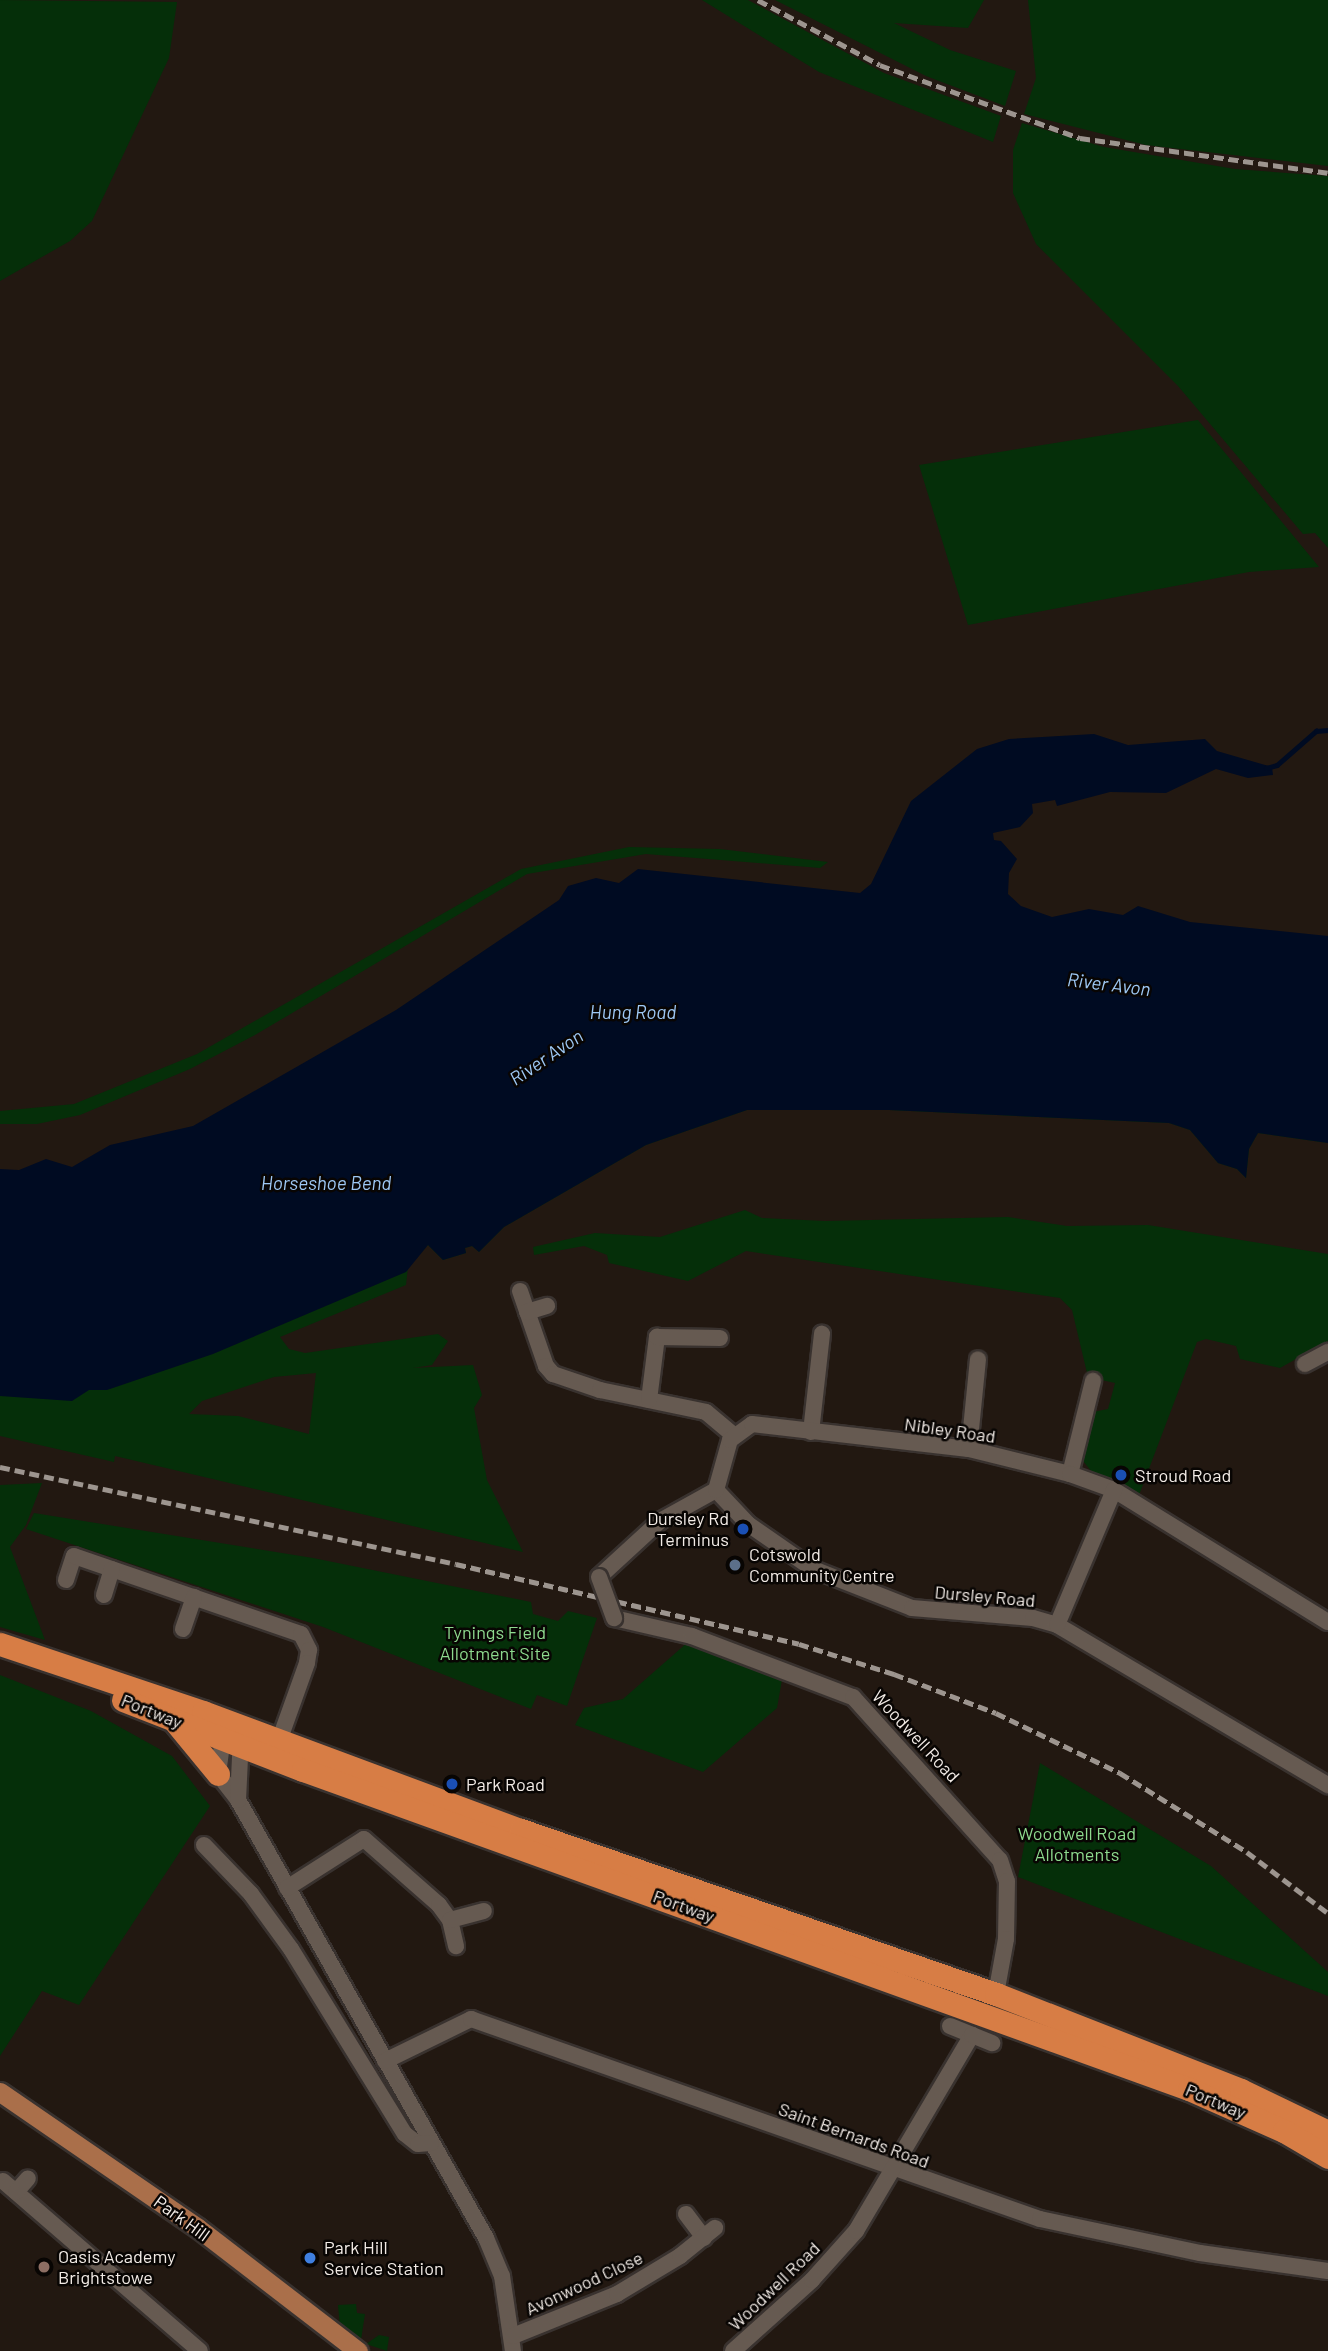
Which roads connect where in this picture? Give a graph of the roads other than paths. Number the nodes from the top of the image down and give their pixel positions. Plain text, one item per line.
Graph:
1 (520, 1291) dead end
2 (547, 1306) dead end
3 (527, 1312) junction
4 (822, 1334) dead end
5 (720, 1338) dead end
6 (1328, 1352) edge
7 (978, 1359) dead end
8 (1305, 1364) dead end
9 (1093, 1381) dead end
10 (649, 1400) junction
11 (811, 1432) junction
12 (733, 1436) junction
13 (969, 1449) junction
14 (1070, 1474) junction
15 (716, 1490) junction
16 (1114, 1490) junction
17 (112, 1569) junction
18 (66, 1580) dead end
19 (104, 1595) dead end
20 (194, 1597) junction
21 (1328, 1622) edge
22 (1057, 1625) junction
23 (183, 1629) dead end
24 (0, 1644) edge
25 (39, 1661) junction
26 (172, 1719) junction
27 (233, 1733) junction
28 (276, 1749) junction
29 (218, 1774) junction
30 (1328, 1785) edge
31 (238, 1800) junction
32 (204, 1845) dead end
33 (287, 1888) junction
34 (484, 1911) dead end
35 (450, 1920) junction
36 (456, 1946) dead end
37 (996, 1994) junction
38 (950, 2026) dead end
39 (972, 2035) junction
40 (992, 2043) dead end
41 (385, 2061) junction
42 (0, 2092) edge
43 (1328, 2132) edge
44 (431, 2143) junction
45 (1328, 2157) edge
46 (895, 2171) junction
47 (28, 2178) dead end
48 (3, 2181) dead end
49 (16, 2192) junction
50 (686, 2214) dead end
51 (1328, 2271) edge
52 (513, 2344) edge
53 (200, 2351) edge
54 (358, 2351) edge
55 (733, 2351) edge

1 - 3 street
2 - 3 street
3 - 10 street
4 - 11 street
5 - 10 street
6 - 8 street
7 - 13 street
9 - 14 street
10 - 12 street
11 - 12 street, Nibley Road
11 - 13 street, Nibley Road
12 - 15 street
13 - 14 street, Nibley Road
14 - 16 street, Nibley Road
15 - 22 street, Dursley Road
15 - 37 street, Woodwell Road, bridge
16 - 21 street, Nibley Road
16 - 22 street
17 - 18 street
17 - 19 street
17 - 20 street
20 - 23 street
20 - 28 street
22 - 30 street, Dursley Road
24 - 25 highway, Portway
25 - 26 highway, Portway
25 - 27 highway, Portway
26 - 27 highway, Portway
26 - 29 highway
27 - 28 highway, Portway
27 - 29 street
27 - 31 street
28 - 37 highway, Portway
28 - 45 highway, Portway
29 - 31 street
31 - 33 street
32 - 44 street
33 - 35 street
33 - 41 street
34 - 35 street
35 - 36 street
37 - 43 highway, Portway
38 - 39 street
39 - 40 street
39 - 46 street, Woodwell Road
41 - 44 street
41 - 46 street, Saint Bernards Road
42 - 54 main road, Park Hill
44 - 52 street
46 - 51 street, Saint Bernards Road
46 - 55 street, Woodwell Road
47 - 49 street
48 - 49 street
49 - 53 street
50 - 52 street, Avonwood Close

